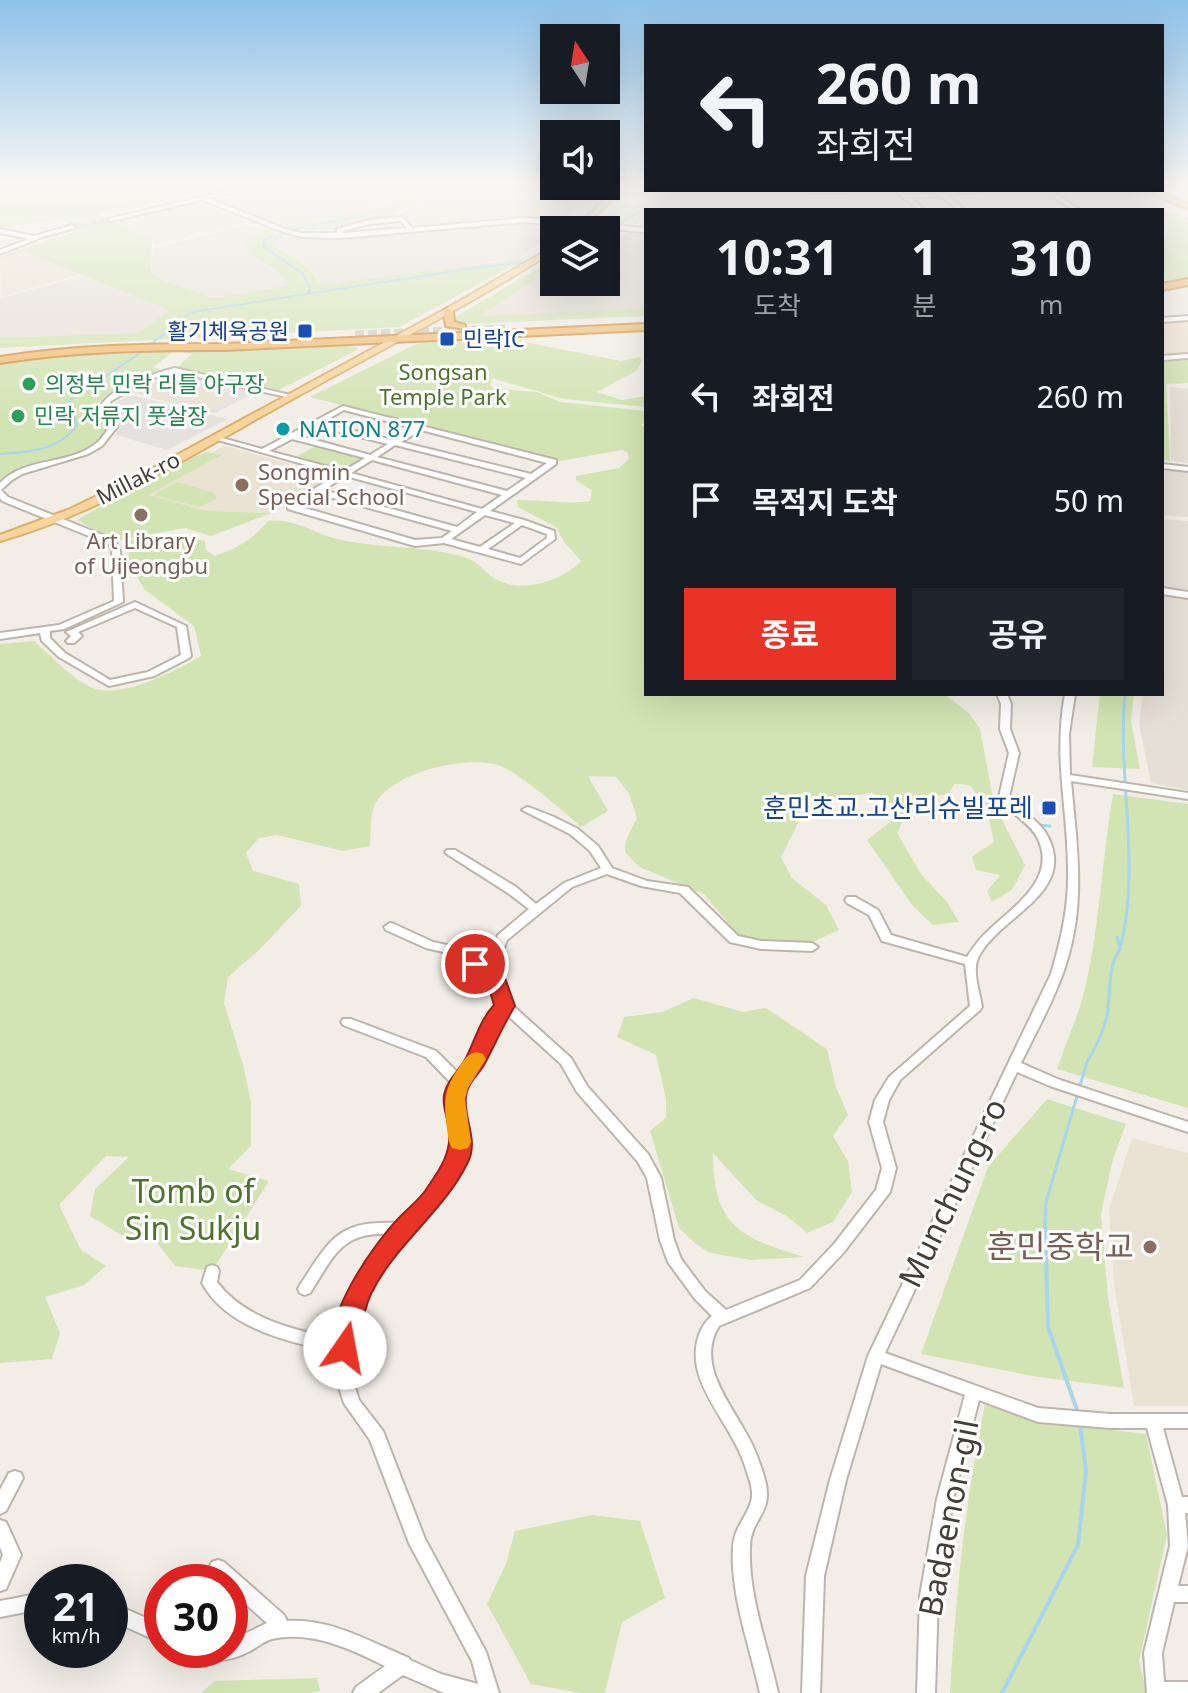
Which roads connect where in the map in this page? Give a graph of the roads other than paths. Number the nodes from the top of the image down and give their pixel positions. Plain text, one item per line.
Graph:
1 (532, 262) edge
2 (1188, 288) edge
3 (1164, 289) edge
4 (448, 311) junction
5 (1188, 318) edge
6 (1164, 320) edge
7 (644, 324) edge
8 (462, 327) junction
9 (416, 329) junction
10 (506, 330) junction
11 (356, 337) junction
12 (396, 340) junction
13 (86, 348) junction
14 (0, 350) edge
15 (1188, 356) edge
16 (366, 357) junction
17 (1164, 358) edge
18 (0, 360) edge
19 (291, 396) junction
20 (314, 423) junction
21 (420, 427) junction
22 (291, 436) junction
23 (215, 438) junction
24 (393, 443) junction
25 (263, 451) junction
26 (370, 457) junction
27 (1164, 466) edge
28 (1188, 469) edge
29 (345, 473) junction
30 (532, 477) junction
31 (0, 490) edge
32 (317, 491) junction
33 (509, 494) junction
34 (485, 512) junction
35 (58, 518) junction
36 (521, 522) junction
37 (459, 530) junction
38 (0, 538) edge
39 (444, 540) junction
40 (481, 550) junction
41 (1164, 591) edge
42 (1188, 595) edge
43 (45, 631) junction
44 (0, 636) edge
45 (71, 641) dead end
46 (1003, 696) edge
47 (1070, 696) edge
48 (1064, 777) junction
49 (1188, 796) edge
50 (527, 810) dead end
51 (451, 852) dead end
52 (607, 870) junction
53 (851, 900) dead end
54 (536, 909) junction
55 (390, 927) dead end
56 (812, 947) dead end
57 (970, 962) junction
58 (494, 971) junction
59 (505, 1006) junction
60 (347, 1022) dead end
61 (1015, 1066) junction
62 (459, 1083) junction
63 (1188, 1127) edge
64 (402, 1229) junction
65 (212, 1271) dead end
66 (305, 1289) dead end
67 (724, 1318) junction
68 (345, 1348) junction
69 (876, 1356) junction
70 (974, 1391) junction
71 (1153, 1420) junction
72 (1188, 1421) edge
73 (15, 1478) dead end
74 (1182, 1505) edge
75 (0, 1506) edge
76 (0, 1528) edge
77 (0, 1583) edge
78 (248, 1594) edge
79 (1169, 1594) junction
80 (1188, 1594) edge
81 (24, 1604) edge
82 (0, 1609) edge
83 (280, 1629) junction
84 (248, 1644) edge
85 (403, 1664) junction
86 (1188, 1691) edge
87 (1156, 1692) edge
88 (362, 1693) edge
89 (478, 1693) edge
90 (490, 1693) edge
91 (769, 1693) edge
92 (811, 1693) edge
93 (926, 1693) edge

1 - 4 main road, Millak-ro
2 - 3 highway
4 - 8 highway
4 - 9 main road, Millak-ro
5 - 6 street
7 - 10 highway
8 - 9 highway
8 - 10 highway
9 - 11 highway
9 - 12 main road, Millak-ro
10 - 12 highway
11 - 12 highway
11 - 13 highway
11 - 16 main road
12 - 16 main road, Millak-ro
13 - 14 highway
13 - 18 highway
15 - 17 street
16 - 19 main road, Millak-ro
19 - 23 main road, Millak-ro
19 - 31 street
20 - 21 street
20 - 22 street
20 - 24 street
21 - 24 street
21 - 30 street
22 - 25 street
22 - 26 street
23 - 25 street
23 - 35 main road, Millak-ro
24 - 26 street
24 - 30 street
25 - 29 street
26 - 29 street
26 - 33 street
27 - 28 street
29 - 32 street
29 - 34 street
30 - 33 street
31 - 35 street
32 - 37 street
32 - 39 street
33 - 34 street
34 - 36 street
34 - 37 street
35 - 38 main road, Millak-ro
35 - 43 street
36 - 40 street
36 - 40 street
37 - 39 street
39 - 40 street
41 - 42 street
43 - 44 street
43 - 45 street
46 - 57 street
47 - 48 street, Munchung-ro
48 - 49 street
48 - 61 street, Munchung-ro
50 - 52 street
51 - 54 street
52 - 54 street
52 - 56 street
53 - 57 street
54 - 58 street
55 - 58 street
57 - 67 street
58 - 59 street
59 - 62 street
59 - 67 street
60 - 62 street
61 - 63 street
61 - 69 street, Munchung-ro
62 - 64 street
64 - 66 street
64 - 68 street
65 - 68 street
67 - 91 street
68 - 90 street
69 - 70 street
69 - 92 street, Munchung-ro
70 - 71 street
70 - 93 street, Badaenon-gil
71 - 72 street
71 - 74 street
73 - 75 street
74 - 79 street
76 - 77 street
78 - 83 street
79 - 80 street
79 - 87 street
81 - 82 street
83 - 84 street
83 - 85 street
85 - 88 street
85 - 89 street
86 - 87 street

